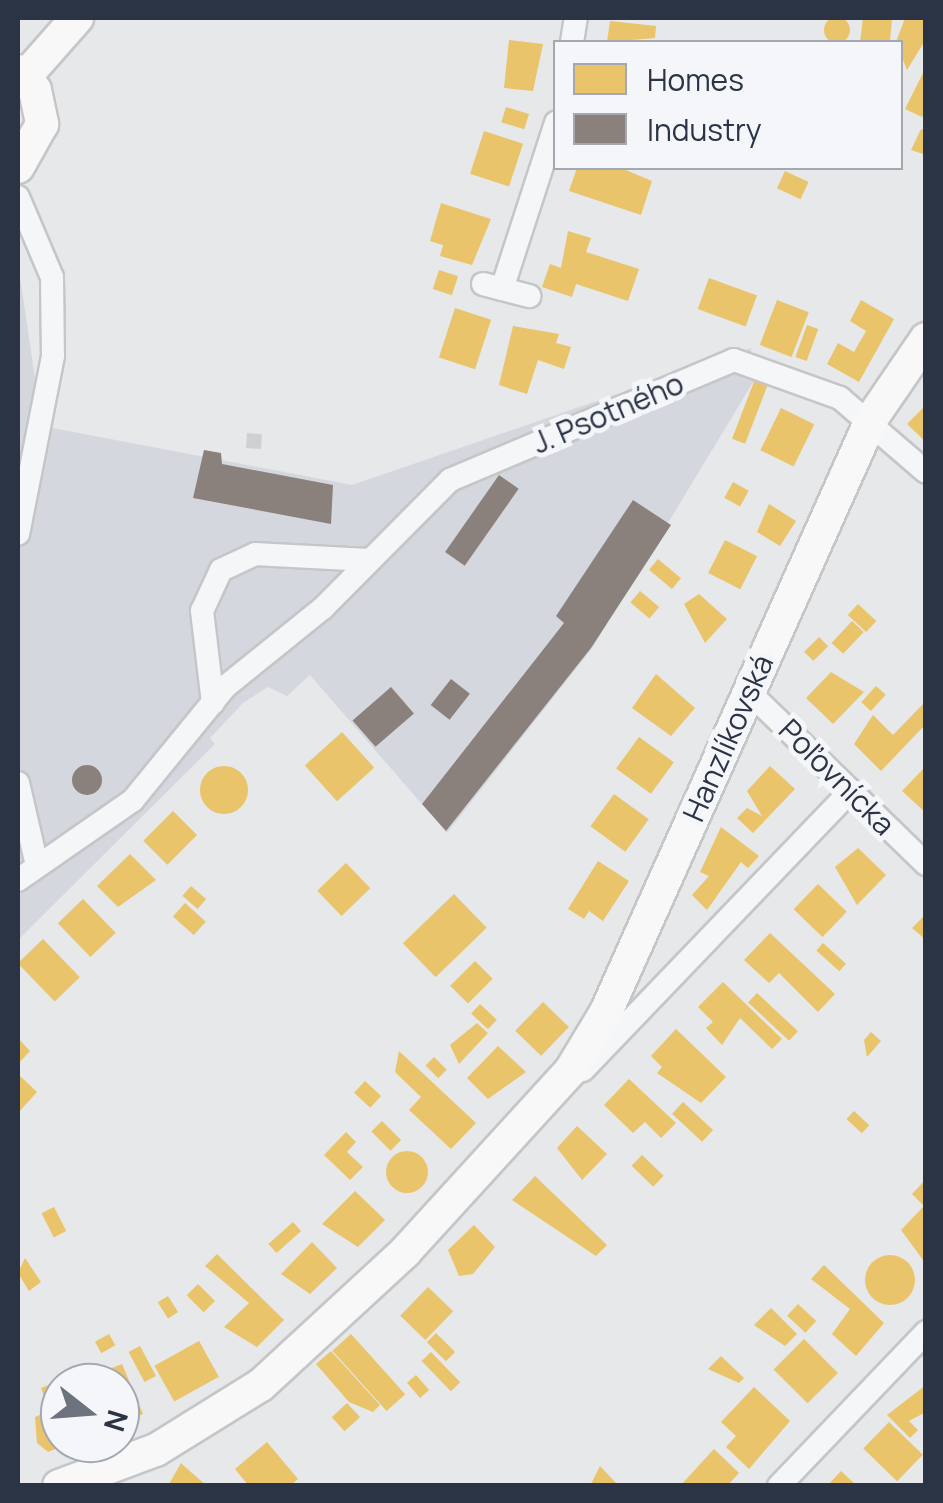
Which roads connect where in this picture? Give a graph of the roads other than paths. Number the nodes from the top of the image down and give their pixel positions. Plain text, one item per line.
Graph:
1 (77, 18) edge
2 (21, 74) edge
3 (553, 131) edge
4 (18, 167) edge
5 (18, 197) edge
6 (529, 296) dead end
7 (926, 339) edge
8 (872, 418) junction
9 (926, 472) edge
10 (18, 534) edge
11 (367, 560) junction
12 (748, 691) junction
13 (213, 704) junction
14 (18, 783) edge
15 (851, 792) junction
16 (36, 861) junction
17 (926, 864) edge
18 (18, 880) edge
19 (522, 1133) junction
20 (926, 1332) edge
21 (58, 1486) edge
22 (779, 1486) edge

1 - 2 street
2 - 4 street
3 - 6 street
5 - 10 street
7 - 8 street, Hanzlíkovská
8 - 9 street
8 - 11 street, J. Psotného
8 - 12 street, Hanzlíkovská
11 - 13 street, J. Psotného
11 - 13 street
12 - 15 street, Poľovnícka
12 - 19 street, Hanzlíkovská
13 - 16 street, J. Psotného
14 - 16 street
15 - 17 street, Poľovnícka
15 - 19 street, Hanzlíkovská
16 - 18 street, J. Psotného
19 - 21 street, Hanzlíkovská
20 - 22 street

